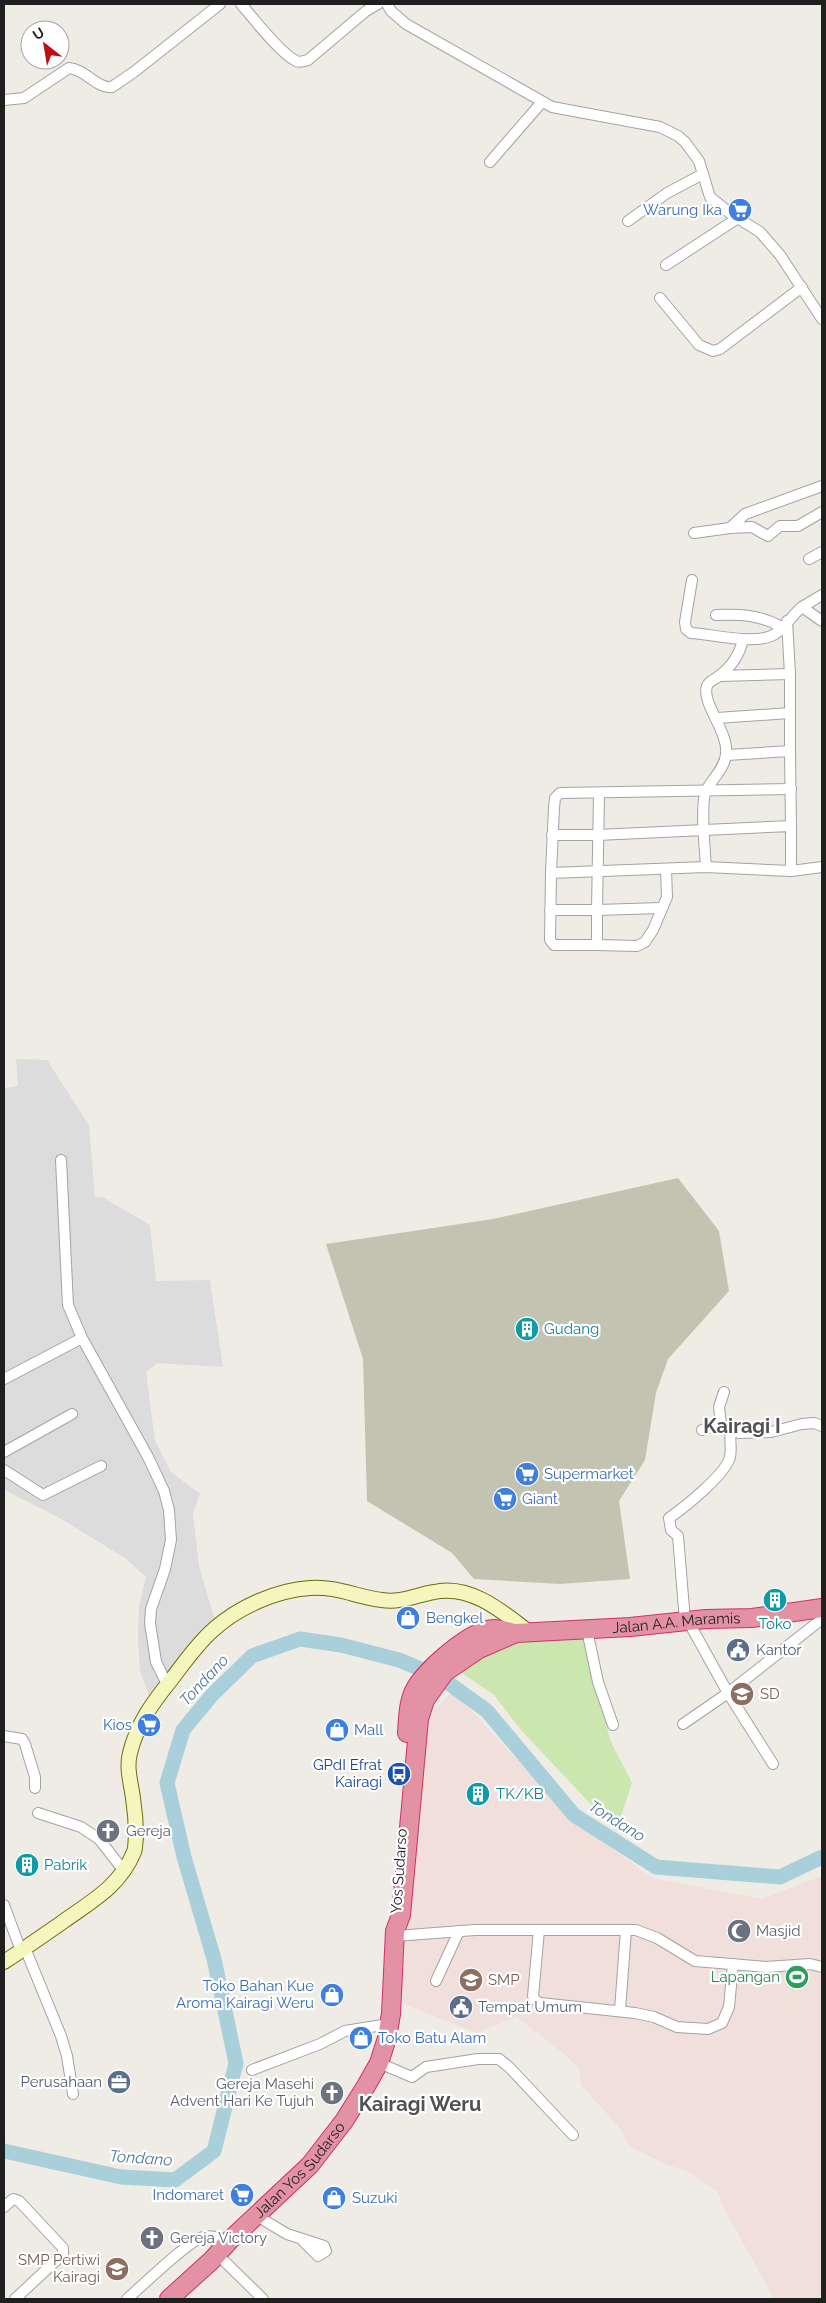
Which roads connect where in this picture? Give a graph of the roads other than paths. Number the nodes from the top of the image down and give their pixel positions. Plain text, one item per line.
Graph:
1 (220, 4) edge
2 (241, 4) edge
3 (378, 4) edge
4 (387, 4) edge
5 (4, 100) edge
6 (542, 102) junction
7 (490, 162) dead end
8 (703, 174) junction
9 (738, 218) junction
10 (628, 221) dead end
11 (666, 265) dead end
12 (802, 287) junction
13 (660, 298) dead end
14 (822, 319) edge
15 (822, 486) edge
16 (822, 512) edge
17 (730, 528) junction
18 (694, 533) dead end
19 (822, 552) edge
20 (809, 559) dead end
21 (692, 580) dead end
22 (822, 595) edge
23 (802, 607) junction
24 (716, 615) dead end
25 (822, 621) edge
26 (784, 624) junction
27 (743, 639) junction
28 (790, 674) junction
29 (719, 676) junction
30 (790, 713) junction
31 (717, 718) junction
32 (790, 751) junction
33 (726, 755) junction
34 (791, 790) junction
35 (706, 792) junction
36 (599, 794) junction
37 (791, 826) junction
38 (704, 830) junction
39 (552, 835) junction
40 (597, 835) junction
41 (706, 867) junction
42 (822, 868) edge
43 (666, 870) junction
44 (791, 871) junction
45 (551, 873) junction
46 (597, 873) junction
47 (661, 908) junction
48 (550, 910) junction
49 (597, 910) junction
50 (596, 945) junction
51 (61, 1160) dead end
52 (82, 1338) junction
53 (4, 1379) edge
54 (724, 1392) dead end
55 (72, 1414) dead end
56 (721, 1424) junction
57 (822, 1426) edge
58 (731, 1429) junction
59 (702, 1430) dead end
60 (4, 1452) edge
61 (101, 1466) dead end
62 (4, 1470) edge
63 (822, 1608) edge
64 (822, 1619) edge
65 (687, 1621) junction
66 (587, 1630) junction
67 (523, 1633) junction
68 (167, 1684) junction
69 (728, 1693) junction
70 (683, 1724) dead end
71 (613, 1725) dead end
72 (4, 1736) edge
73 (773, 1764) dead end
74 (35, 1788) dead end
75 (38, 1813) dead end
76 (124, 1871) junction
77 (4, 1905) edge
78 (396, 1930) junction
79 (539, 1930) junction
80 (626, 1930) junction
81 (458, 1931) junction
82 (23, 1950) junction
83 (4, 1962) edge
84 (734, 1964) junction
85 (822, 1967) edge
86 (436, 1981) dead end
87 (620, 2010) junction
88 (389, 2024) junction
89 (379, 2063) junction
90 (252, 2070) dead end
91 (73, 2094) dead end
92 (573, 2135) dead end
93 (4, 2206) edge
94 (257, 2216) junction
95 (230, 2240) junction
96 (303, 2241) dead end
97 (217, 2254) junction
98 (15, 2299) edge
99 (127, 2299) edge
100 (169, 2299) edge
101 (263, 2299) edge

1 - 5 street
2 - 3 street
4 - 6 street
6 - 7 street
6 - 8 street
8 - 9 street
8 - 10 street
9 - 11 street
9 - 12 street
12 - 13 street
12 - 14 street
15 - 17 street
16 - 17 street
17 - 18 street
19 - 20 street
21 - 27 street
22 - 23 street
23 - 25 street
23 - 26 street
24 - 26 street
26 - 27 street
26 - 28 street
27 - 29 street
28 - 29 street
28 - 30 street
29 - 31 street
30 - 31 street
30 - 32 street
31 - 33 street
32 - 33 street
32 - 34 street
33 - 35 street
34 - 35 street
34 - 37 street
35 - 36 street
35 - 38 street
36 - 39 street
36 - 40 street
37 - 38 street
37 - 44 street
38 - 40 street
38 - 41 street
39 - 40 street
39 - 45 street
40 - 46 street
41 - 43 street
41 - 44 street
42 - 44 street
43 - 46 street
43 - 47 street
45 - 46 street
45 - 48 street
46 - 49 street
47 - 49 street
47 - 50 street
48 - 49 street
48 - 50 street
49 - 50 street
51 - 52 street
52 - 53 street
52 - 68 street
54 - 56 street
55 - 60 street
56 - 58 street
56 - 59 street
57 - 58 street
58 - 65 street
61 - 62 street
63 - 65 highway, Jalan A.A. Maramis
64 - 69 street
65 - 66 highway, Jalan A.A. Maramis
65 - 69 street
66 - 67 highway, Jalan A.A. Maramis
66 - 71 street
67 - 68 main road
67 - 78 highway, Yos Sudarso
68 - 76 main road
69 - 70 street
69 - 73 street
72 - 74 street
75 - 76 street
76 - 82 main road
77 - 82 street
78 - 81 street
78 - 88 highway, Jalan Yos Sudarso
79 - 80 street
79 - 81 street
79 - 87 street
80 - 84 street
80 - 87 street
81 - 86 street
82 - 83 main road
82 - 91 street
84 - 85 street
84 - 87 street
88 - 89 highway, Jalan Yos Sudarso
88 - 90 street
89 - 92 street
89 - 94 highway, Jalan Yos Sudarso
93 - 98 street
94 - 95 highway, Jalan Yos Sudarso
94 - 96 street
95 - 97 highway, Jalan Yos Sudarso
95 - 99 street
97 - 100 highway, Jalan Yos Sudarso
97 - 101 street

